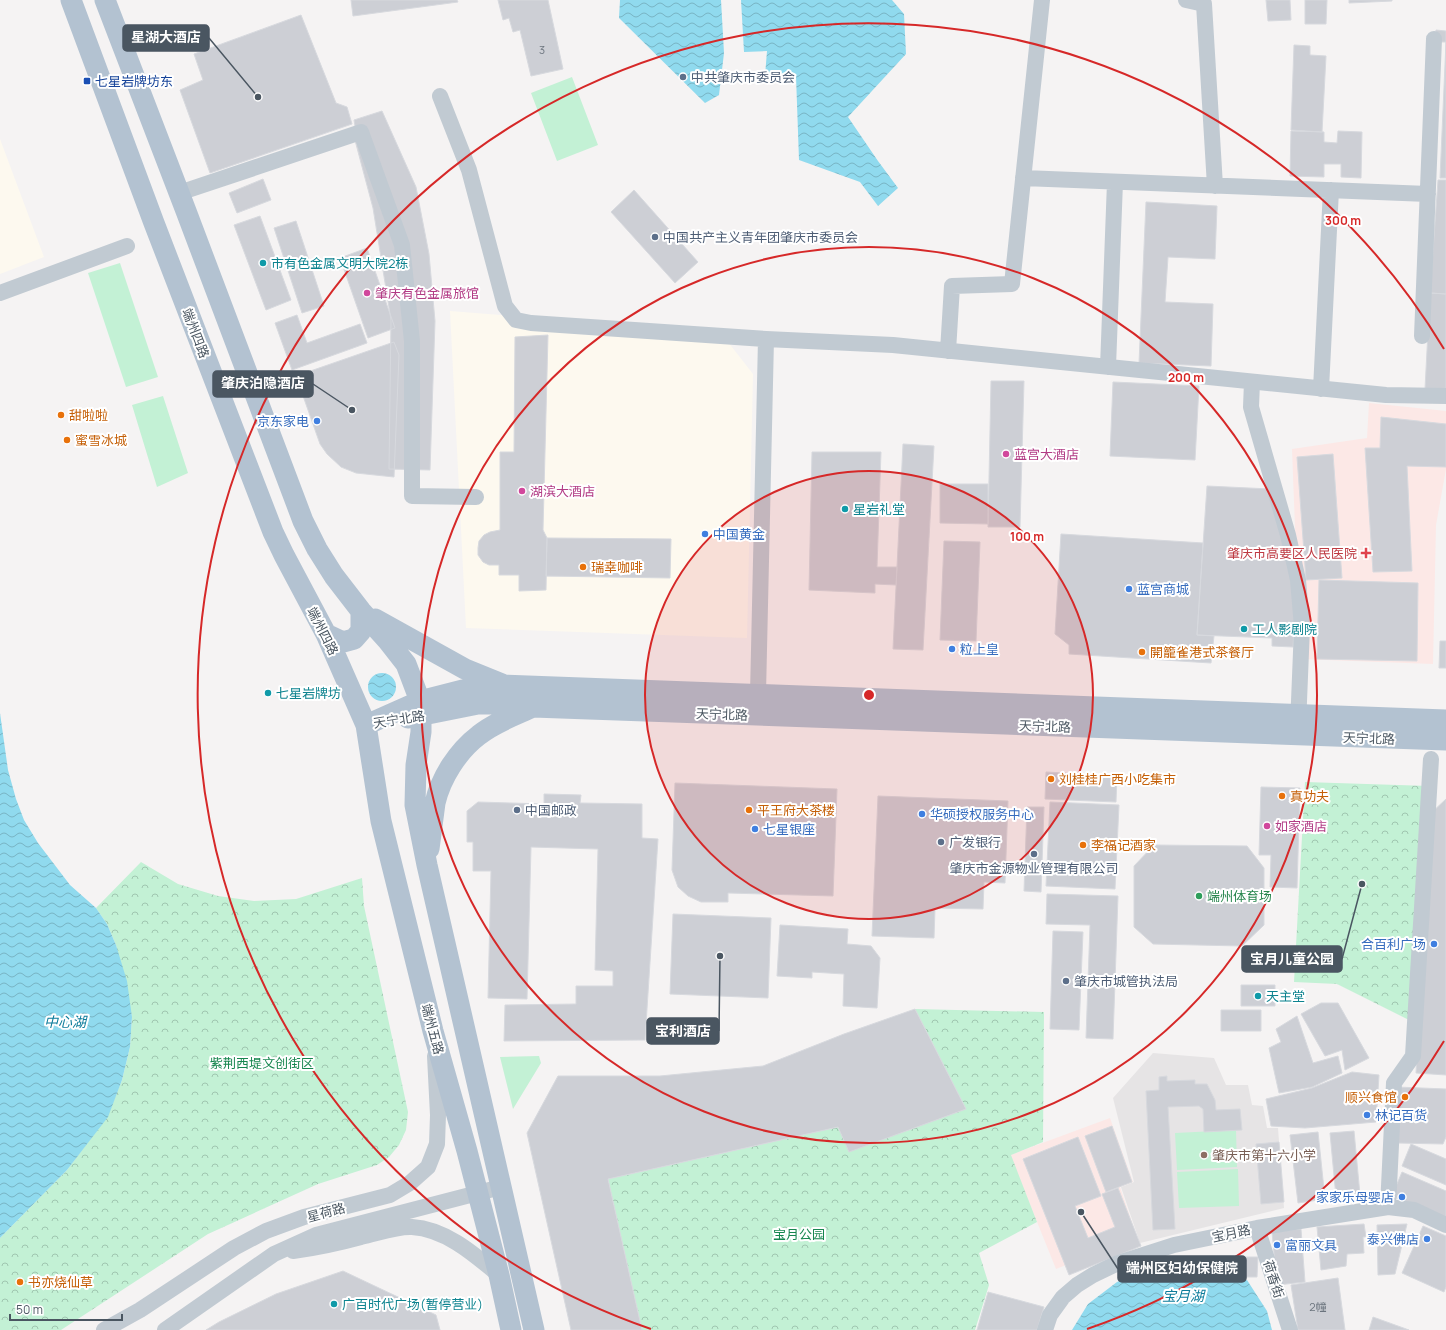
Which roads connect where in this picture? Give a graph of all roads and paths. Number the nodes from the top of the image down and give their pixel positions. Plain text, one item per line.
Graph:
1 (71, 0) edge
2 (105, 0) edge
3 (1042, 0) edge
4 (1186, 0) edge
5 (1434, 39) dead end
6 (440, 96) dead end
7 (1023, 178) junction
8 (1115, 182) junction
9 (1215, 186) junction
10 (1331, 190) junction
11 (179, 193) junction
12 (1428, 194) junction
13 (127, 246) dead end
14 (0, 293) edge
15 (1422, 336) dead end
16 (766, 339) junction
17 (948, 351) junction
18 (1108, 367) junction
19 (1252, 382) junction
20 (1321, 389) junction
21 (1446, 396) edge
22 (476, 497) dead end
23 (361, 611) junction
24 (326, 634) junction
25 (504, 685) junction
26 (758, 694) junction
27 (533, 707) junction
28 (420, 709) junction
29 (1298, 714) junction
30 (1446, 720) edge
31 (366, 725) junction
32 (1298, 735) junction
33 (1446, 740) edge
34 (1431, 759) dead end
35 (427, 865) junction
36 (434, 1031) junction
37 (501, 1187) junction
38 (478, 1193) junction
39 (1388, 1207) junction
40 (1446, 1225) edge
41 (1257, 1228) junction
42 (274, 1254) junction
43 (499, 1275) junction
44 (104, 1330) edge
45 (165, 1330) edge
46 (511, 1330) edge
47 (534, 1330) edge
48 (1045, 1330) edge
49 (1290, 1330) edge

1 - 24 main road, 端州四路
2 - 11 main road
3 - 7 street
4 - 9 street
5 - 12 street
6 - 16 street
7 - 8 street
7 - 17 street
8 - 9 street
8 - 18 street
9 - 10 street
10 - 12 street
10 - 20 street
11 - 22 street
11 - 23 main road
12 - 15 street
13 - 14 street
16 - 17 street
16 - 26 street
17 - 18 street
18 - 19 street
19 - 20 street
19 - 29 street
20 - 21 street
23 - 24 main road
23 - 25 main road
23 - 28 main road
24 - 31 main road, 端州四路
25 - 26 main road, 天宁北路
25 - 28 main road, 天宁北路
26 - 29 main road, 天宁北路
27 - 28 main road, 天宁北路
27 - 32 main road, 天宁北路
27 - 35 main road
28 - 31 main road, 天宁北路
28 - 35 main road
29 - 30 main road, 天宁北路
29 - 32 street
31 - 36 main road, 端州五路
32 - 33 main road, 天宁北路
34 - 39 street
35 - 37 main road
36 - 38 main road, 端州五路
36 - 44 street, 星荷路
37 - 38 street, 星荷路
37 - 47 main road
38 - 42 street, 星荷路
38 - 43 main road, 端州五路
39 - 40 street, 宝月路
39 - 41 street, 宝月路
41 - 48 street, 宝月路
41 - 49 street, 荷香街
42 - 43 street
42 - 45 street, 星荷路
43 - 46 main road, 端州五路

